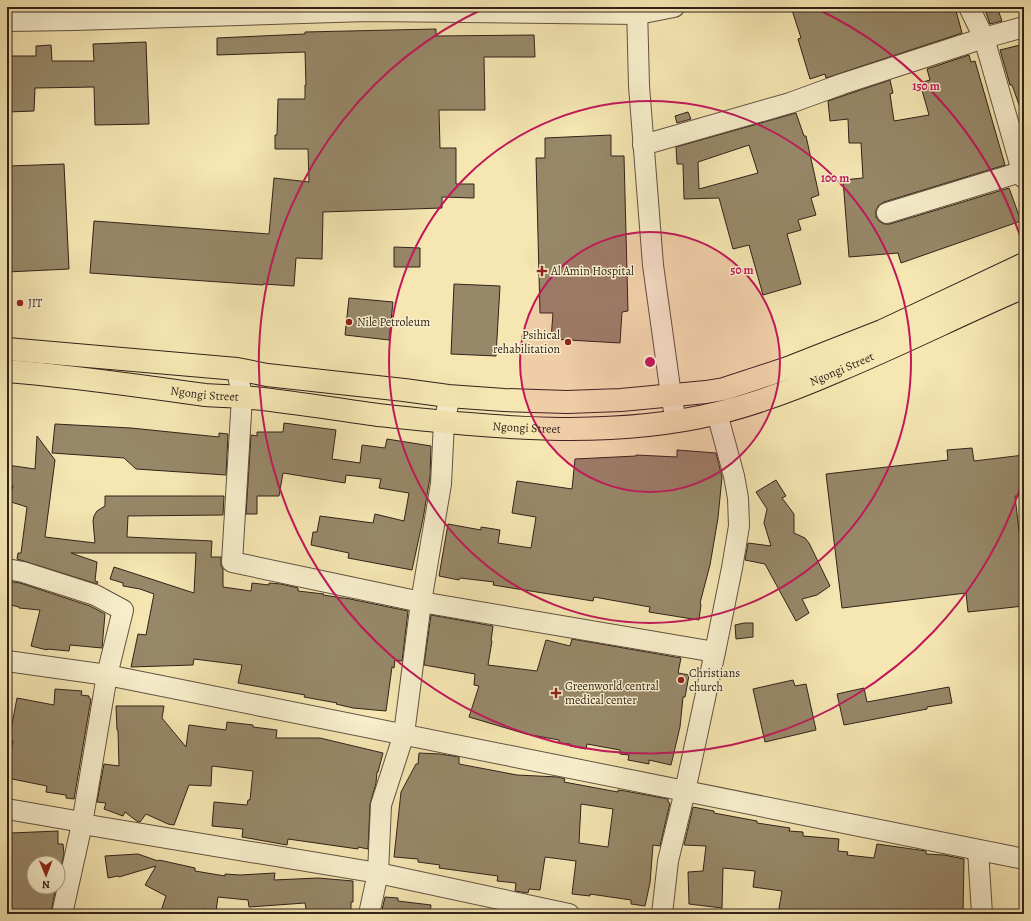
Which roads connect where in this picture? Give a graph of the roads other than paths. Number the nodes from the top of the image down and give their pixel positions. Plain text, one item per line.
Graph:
1 (674, 7) edge
2 (969, 7) edge
3 (637, 10) edge
4 (74, 14) edge
5 (7, 21) edge
6 (1024, 27) edge
7 (984, 38) junction
8 (643, 145) junction
9 (1023, 174) edge
10 (887, 212) dead end
11 (1024, 264) edge
12 (1024, 287) edge
13 (7, 349) edge
14 (237, 369) junction
15 (7, 370) edge
16 (448, 396) junction
17 (671, 396) junction
18 (242, 397) junction
19 (718, 413) junction
20 (676, 421) junction
21 (444, 422) junction
22 (7, 569) edge
23 (421, 602) junction
24 (715, 652) junction
25 (7, 661) edge
26 (107, 675) junction
27 (404, 734) junction
28 (685, 791) junction
29 (7, 809) edge
30 (82, 824) junction
31 (978, 850) junction
32 (1024, 859) edge
33 (378, 873) junction
34 (62, 914) edge
35 (369, 914) edge
36 (569, 914) edge
37 (662, 914) edge
38 (982, 914) edge

1 - 3 street
2 - 7 street
3 - 4 street
3 - 8 street
4 - 5 street
6 - 7 street
7 - 8 street
7 - 9 street
8 - 17 street
9 - 10 street
11 - 17 main road, Ngongi Street
12 - 19 main road, Ngongi Street
13 - 14 main road, Ngongi Street
14 - 16 main road, Ngongi Street
14 - 18 street
15 - 18 main road, Ngongi Street
16 - 17 main road, Ngongi Street
16 - 21 street
17 - 20 street
18 - 21 main road, Ngongi Street
18 - 23 street
19 - 20 main road, Ngongi Street
19 - 24 street
20 - 21 main road, Ngongi Street
21 - 23 street
22 - 26 street
23 - 24 street
23 - 27 street
24 - 28 street
25 - 26 street
26 - 27 street
26 - 30 street
27 - 28 street
27 - 33 street
28 - 31 street
28 - 37 street
29 - 30 street
30 - 33 street
30 - 34 street
31 - 32 street
31 - 38 street
33 - 35 street
33 - 36 street

